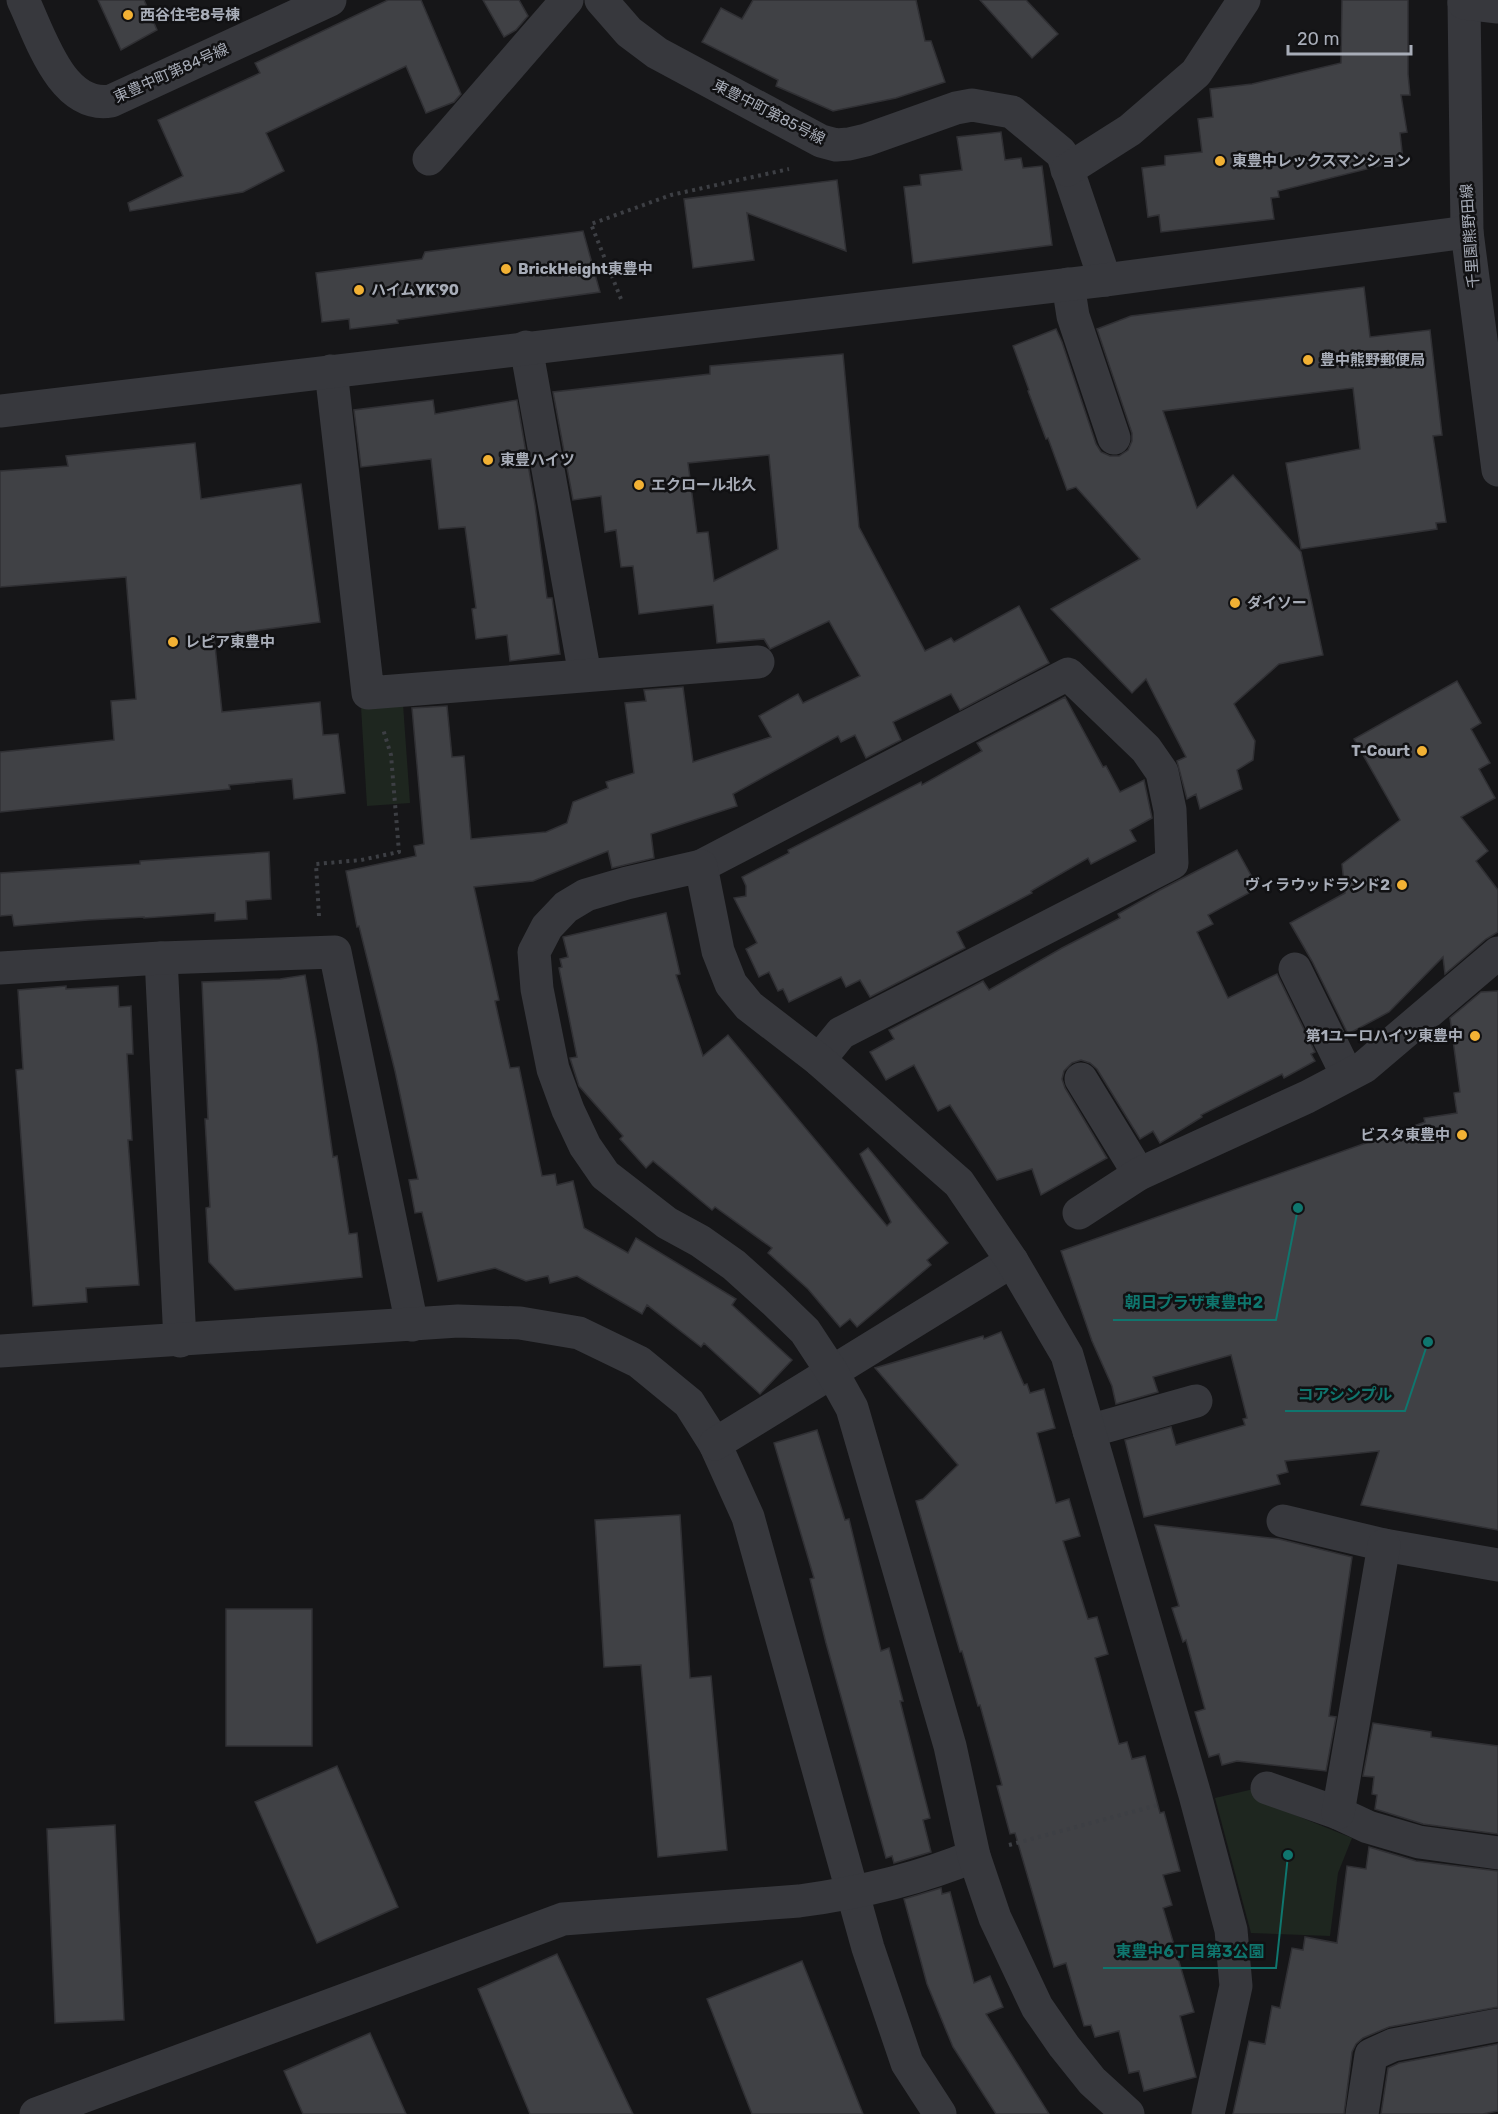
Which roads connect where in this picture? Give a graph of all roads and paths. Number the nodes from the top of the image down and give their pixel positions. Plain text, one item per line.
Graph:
1 (23, 0) edge
2 (330, 0) edge
3 (567, 0) edge
4 (601, 0) edge
5 (1244, 0) edge
6 (1464, 2) edge
7 (1498, 7) edge
8 (821, 141) junction
9 (429, 159) dead end
10 (1067, 170) junction
11 (1478, 254) edge
12 (1106, 280) junction
13 (1068, 284) junction
14 (623, 303) dead end
15 (526, 348) junction
16 (331, 371) junction
17 (0, 411) edge
18 (1114, 438) dead end
19 (1498, 471) edge
20 (758, 662) dead end
21 (585, 675) junction
22 (376, 692) junction
23 (700, 866) junction
24 (319, 918) dead end
25 (1498, 953) edge
26 (161, 958) junction
27 (0, 968) edge
28 (1295, 969) dead end
29 (819, 1060) junction
30 (1347, 1075) junction
31 (1081, 1079) dead end
32 (1139, 1174) junction
33 (1079, 1213) dead end
34 (1012, 1261) junction
35 (412, 1325) junction
36 (180, 1341) junction
37 (0, 1343) edge
38 (0, 1352) edge
39 (832, 1372) junction
40 (1196, 1401) dead end
41 (1089, 1431) junction
42 (715, 1444) junction
43 (1284, 1521) dead end
44 (1384, 1545) junction
45 (1498, 1565) edge
46 (1267, 1788) dead end
47 (1195, 1795) junction
48 (1338, 1813) junction
49 (1498, 1853) edge
50 (974, 1856) junction
51 (852, 1892) junction
52 (1498, 2025) edge
53 (36, 2114) edge
54 (940, 2114) edge
55 (1128, 2114) edge
56 (1208, 2114) edge
57 (1362, 2114) edge

1 - 2 street, 東豊中町第84号線
3 - 9 street
4 - 8 street, 東豊中町第85号線
5 - 10 street
6 - 7 street
6 - 11 street, 千里園熊野田線
8 - 10 street, 東豊中町第85号線
8 - 14 path
10 - 12 street, 東豊中町第85号線
11 - 12 street
11 - 19 street, 千里園熊野田線
12 - 13 street
13 - 15 street
13 - 18 street
15 - 16 street
15 - 21 street
16 - 17 street
16 - 22 street
20 - 21 street
21 - 22 street
22 - 24 path
23 - 29 street
23 - 29 street
23 - 39 street
25 - 30 street
26 - 27 street
26 - 35 street
26 - 36 street
28 - 30 street
29 - 34 street
30 - 32 street
31 - 32 street
32 - 33 street
34 - 39 street
34 - 41 street
35 - 36 street
35 - 42 street
36 - 38 street
37 - 38 street
39 - 42 street
39 - 50 street
40 - 41 street
41 - 47 street
42 - 51 street
43 - 44 street
44 - 45 street
44 - 48 street
46 - 48 street
47 - 50 path
47 - 56 street
48 - 49 street
50 - 51 street
50 - 55 street
51 - 53 street
51 - 54 street
52 - 57 street

